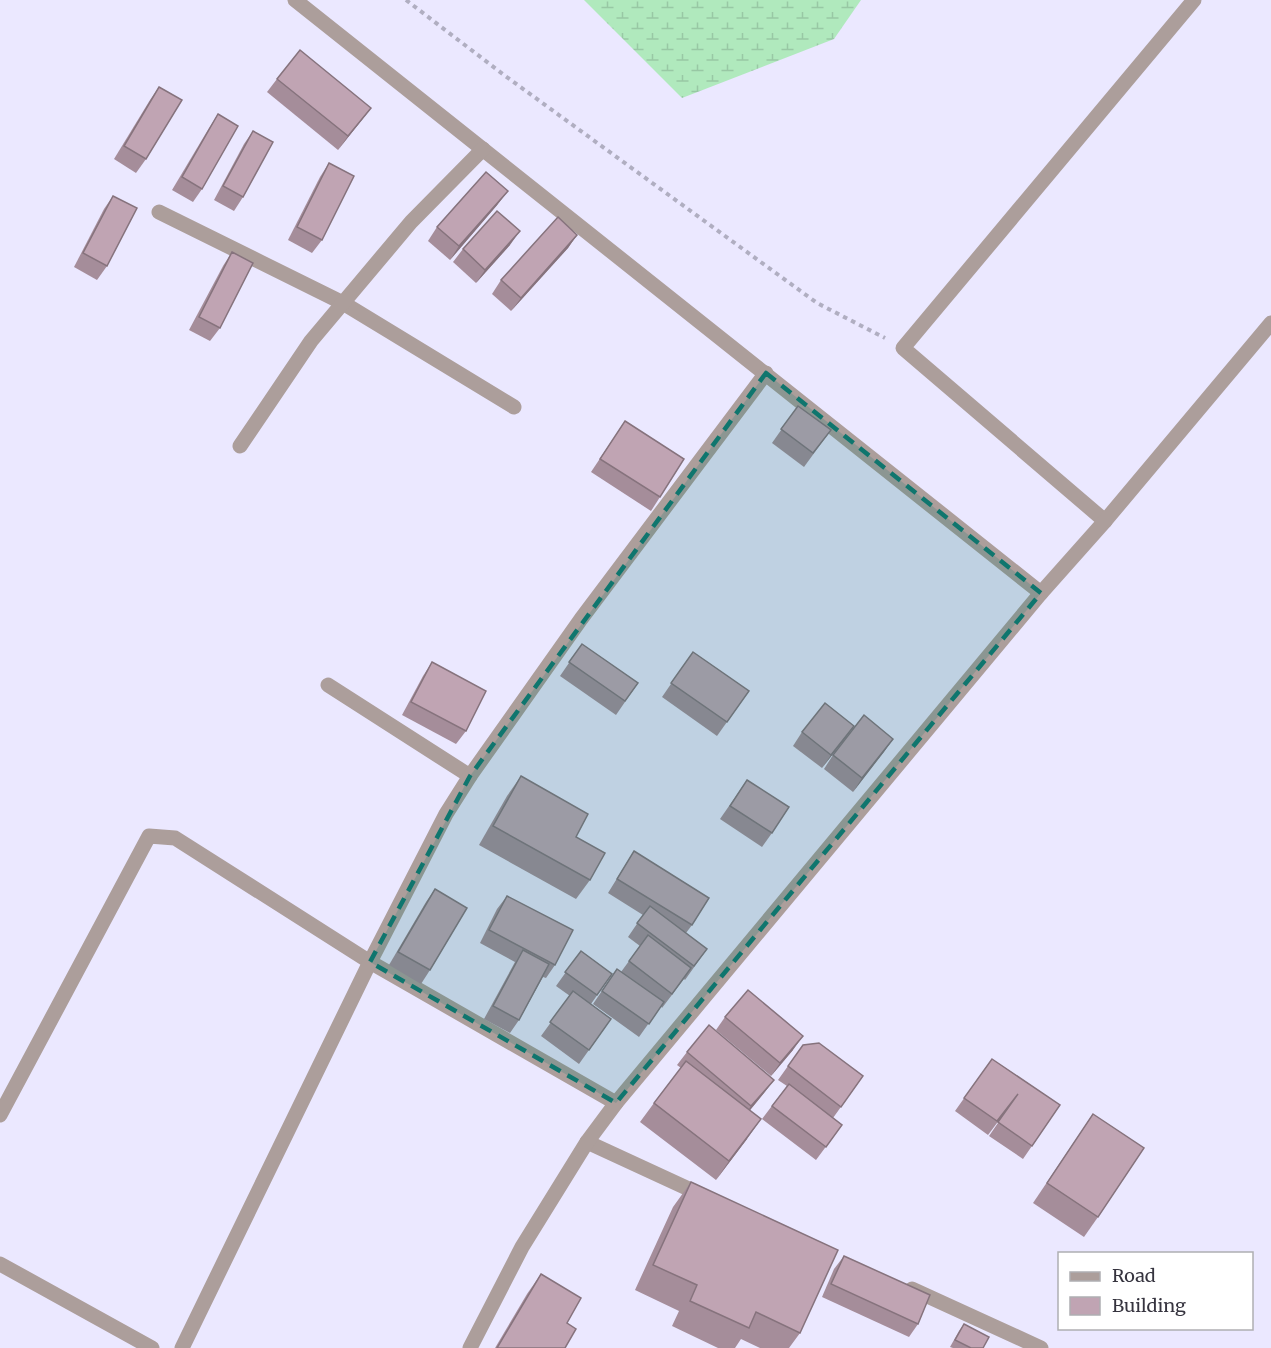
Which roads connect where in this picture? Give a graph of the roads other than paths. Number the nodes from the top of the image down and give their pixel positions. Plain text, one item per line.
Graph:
1 (295, 0) edge
2 (1194, 0) edge
3 (483, 149) junction
4 (159, 212) dead end
5 (343, 303) junction
6 (1271, 322) edge
7 (765, 373) junction
8 (514, 407) dead end
9 (240, 446) dead end
10 (1105, 521) junction
11 (1041, 593) junction
12 (328, 685) dead end
13 (470, 776) junction
14 (370, 962) junction
15 (616, 1103) junction
16 (0, 1115) edge
17 (587, 1142) junction
18 (719, 1203) edge
19 (0, 1264) edge
20 (895, 1281) edge
21 (152, 1348) edge
22 (182, 1348) edge
23 (470, 1348) edge
24 (1041, 1348) edge

1 - 3 street
2 - 10 street
3 - 5 street
3 - 7 street
4 - 5 street
5 - 8 street
5 - 9 street
6 - 10 street
7 - 11 street
7 - 13 street
10 - 11 street
11 - 15 street
12 - 13 street
13 - 14 street
14 - 15 street
14 - 16 street
14 - 22 street
15 - 17 street
17 - 18 street
17 - 23 street
19 - 21 street
20 - 24 street

